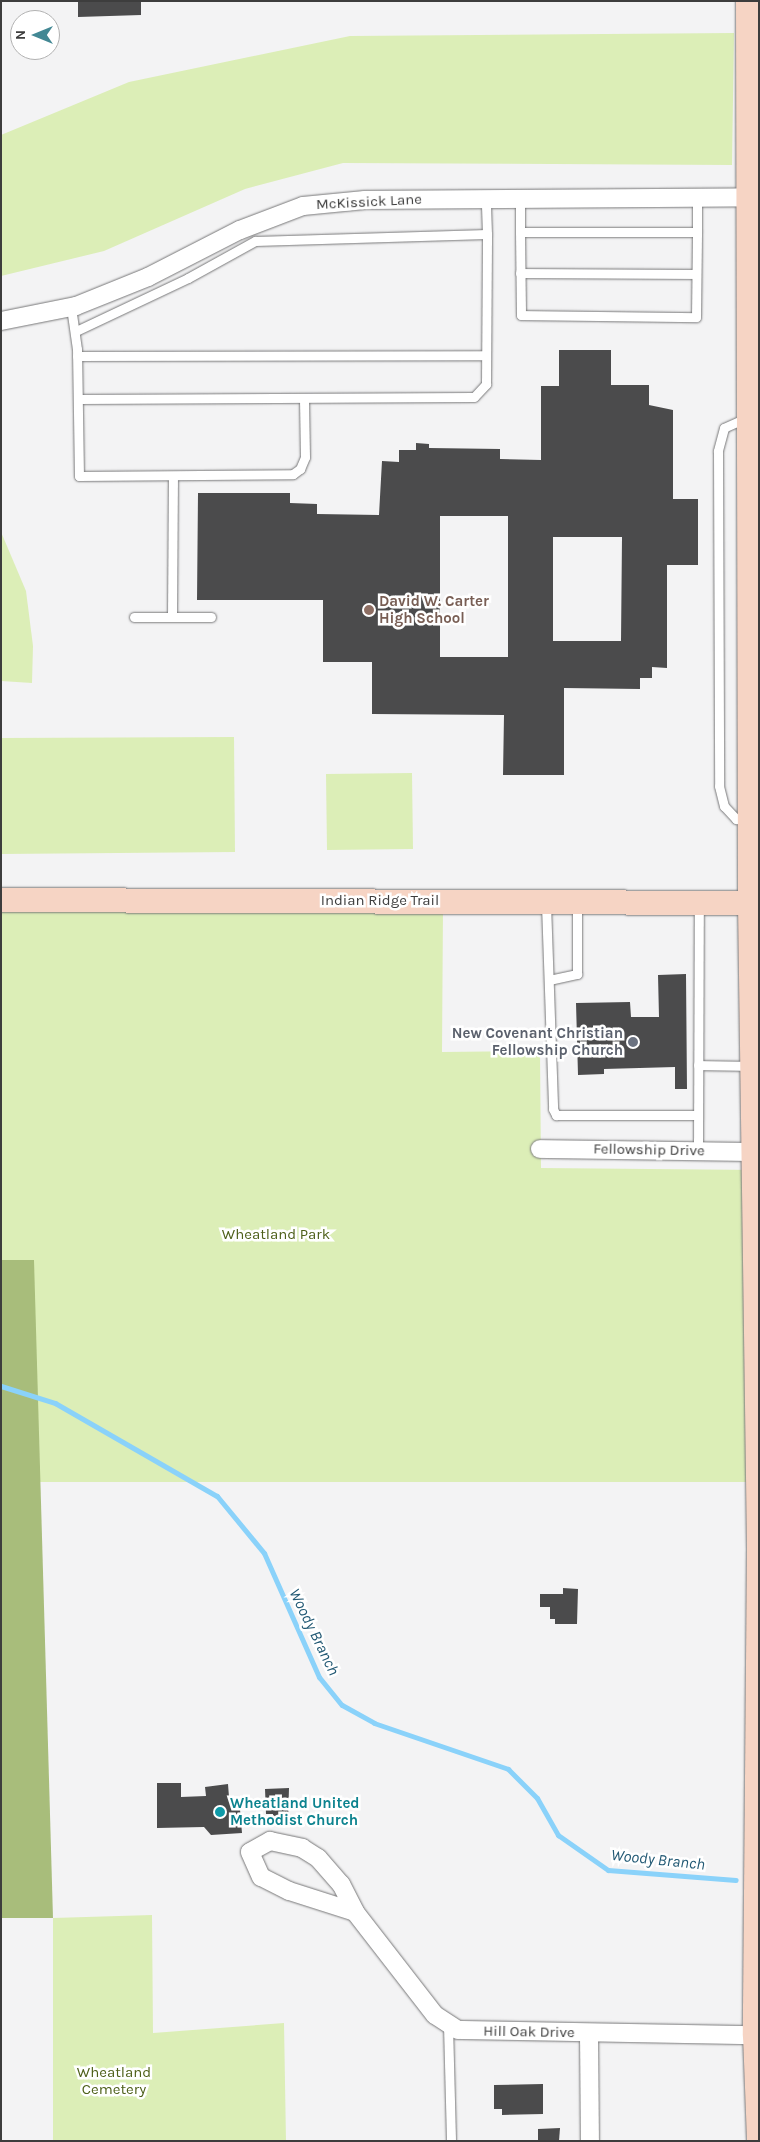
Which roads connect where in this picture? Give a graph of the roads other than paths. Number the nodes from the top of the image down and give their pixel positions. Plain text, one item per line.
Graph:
1 (748, 1) edge
2 (754, 197) edge
3 (486, 198) junction
4 (520, 198) junction
5 (697, 198) junction
6 (520, 232) junction
7 (697, 232) junction
8 (487, 234) junction
9 (520, 273) junction
10 (696, 274) junction
11 (72, 307) junction
12 (1, 321) edge
13 (76, 331) junction
14 (486, 355) junction
15 (77, 356) junction
16 (78, 398) junction
17 (304, 399) junction
18 (755, 416) edge
19 (173, 476) junction
20 (756, 615) edge
21 (211, 616) dead end
22 (134, 617) dead end
23 (172, 617) junction
24 (750, 819) junction
25 (1, 900) edge
26 (546, 901) junction
27 (577, 901) junction
28 (699, 901) junction
29 (754, 903) edge
30 (549, 980) junction
31 (698, 1065) junction
32 (753, 1066) junction
33 (698, 1115) junction
34 (540, 1149) dead end
35 (698, 1151) junction
36 (757, 1152) edge
37 (758, 1620) edge
38 (355, 1912) junction
39 (448, 2025) junction
40 (589, 2033) junction
41 (757, 2035) edge
42 (451, 2141) edge
43 (590, 2141) edge
44 (759, 2141) edge

1 - 2 main road
2 - 5 street, McKissick Lane
2 - 18 main road
3 - 4 street, McKissick Lane
3 - 8 lane
3 - 11 street, McKissick Lane
4 - 5 street, McKissick Lane
4 - 6 lane
5 - 7 lane
6 - 7 lane
6 - 9 lane
7 - 10 lane
8 - 13 lane
8 - 14 lane
9 - 10 lane
9 - 10 lane
11 - 12 street, McKissick Lane
11 - 13 lane
13 - 15 lane
14 - 15 lane
14 - 17 lane
15 - 16 lane
16 - 17 lane
16 - 19 lane
17 - 19 lane
18 - 20 main road
18 - 24 lane
19 - 23 lane
20 - 24 main road
21 - 23 lane
22 - 23 lane
24 - 29 main road
25 - 26 main road, Indian Ridge Trail
26 - 27 main road, Indian Ridge Trail
26 - 30 lane
27 - 28 main road, Indian Ridge Trail
27 - 30 lane
28 - 29 main road, Indian Ridge Trail
28 - 31 lane
29 - 32 main road
30 - 33 lane
31 - 32 lane
31 - 33 lane
32 - 36 main road
33 - 35 lane
34 - 35 street, Fellowship Drive
35 - 36 street, Fellowship Drive
36 - 37 main road
37 - 41 main road
38 - 38 street, Hill Oak Drive
38 - 39 street, Hill Oak Drive
39 - 40 street, Hill Oak Drive
39 - 42 lane
40 - 41 street, Hill Oak Drive
40 - 43 street
41 - 44 main road

